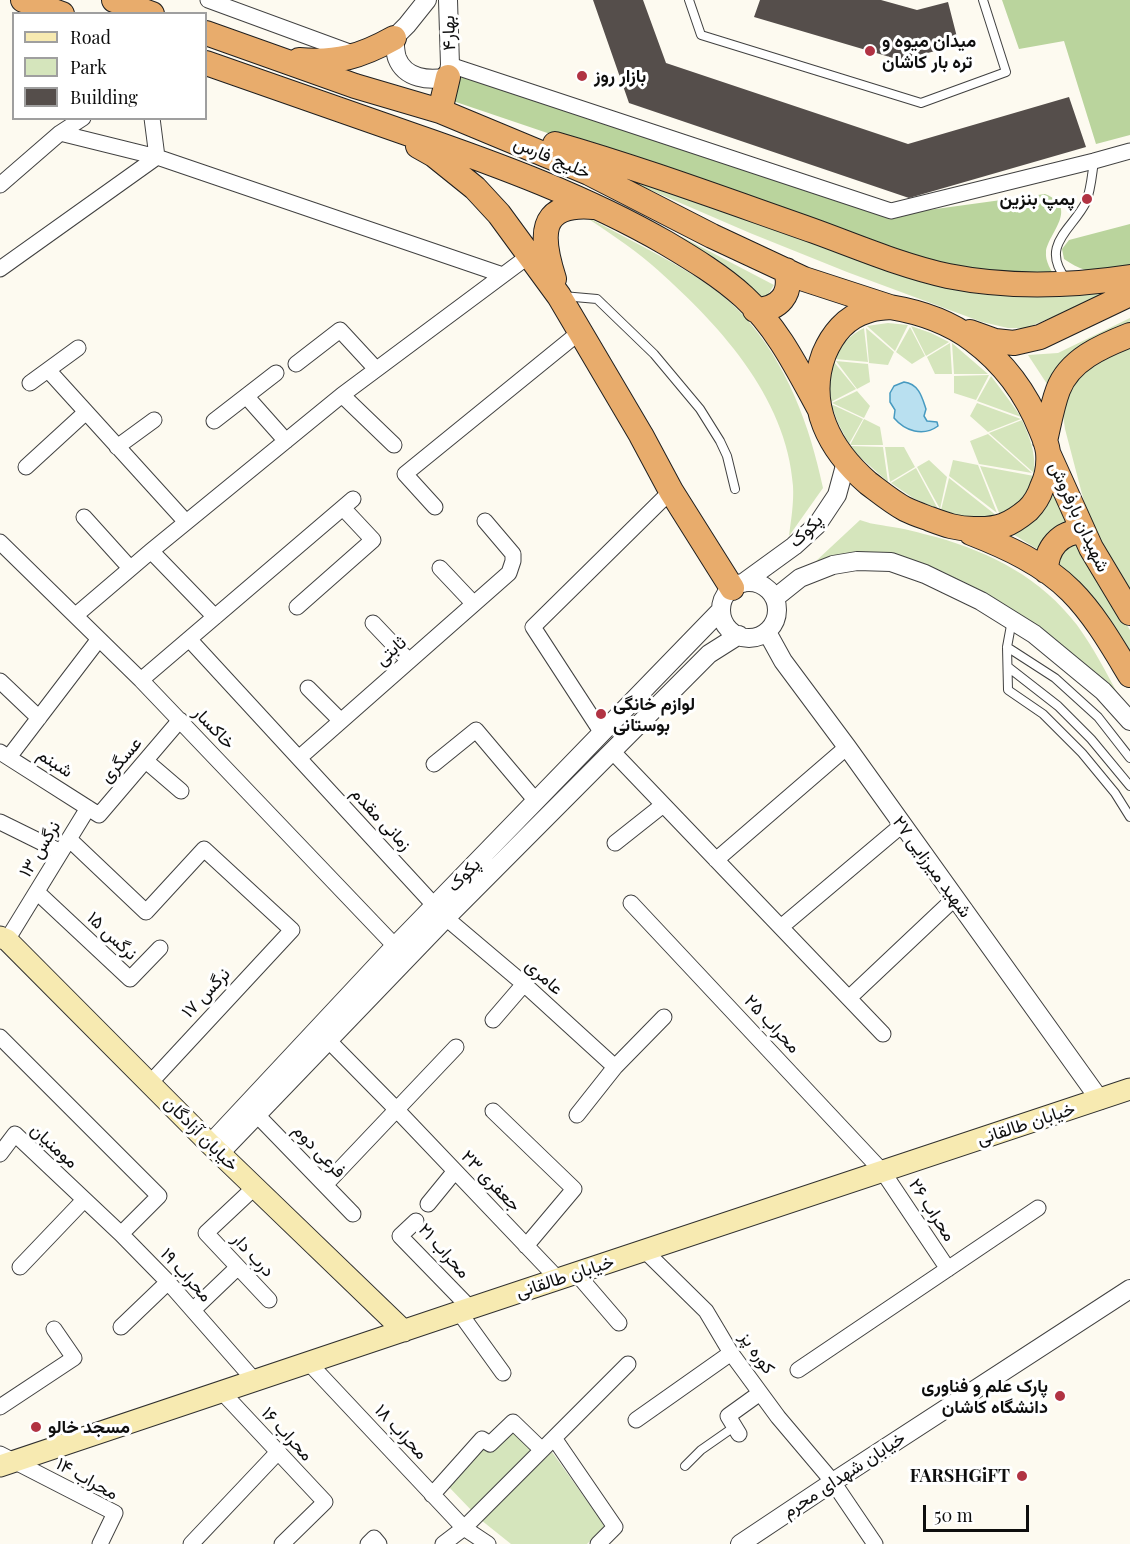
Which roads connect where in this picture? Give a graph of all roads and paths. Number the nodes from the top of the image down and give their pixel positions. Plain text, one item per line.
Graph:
1 (23, 0) edge
2 (114, 0) edge
3 (208, 0) edge
4 (427, 0) edge
5 (448, 0) edge
6 (689, 0) edge
7 (983, 0) edge
8 (56, 12) edge
9 (147, 12) edge
10 (207, 33) edge
11 (394, 38) junction
12 (266, 55) junction
13 (358, 55) junction
14 (207, 63) edge
15 (449, 71) junction
16 (440, 111) junction
17 (345, 112) junction
18 (80, 120) edge
19 (152, 120) edge
20 (60, 133) junction
21 (1130, 151) edge
22 (157, 157) junction
23 (1094, 161) junction
24 (2, 180) edge
25 (598, 207) junction
26 (530, 255) junction
27 (0, 269) edge
28 (786, 270) junction
29 (503, 275) junction
30 (1130, 277) edge
31 (1070, 285) junction
32 (1130, 294) edge
33 (559, 296) junction
34 (890, 307) junction
35 (755, 310) junction
36 (953, 327) junction
37 (581, 331) junction
38 (1130, 335) edge
39 (78, 348) dead end
40 (296, 364) dead end
41 (376, 369) junction
42 (48, 370) junction
43 (276, 373) dead end
44 (30, 383) dead end
45 (342, 395) junction
46 (246, 396) junction
47 (820, 410) junction
48 (86, 412) junction
49 (154, 420) dead end
50 (214, 421) dead end
51 (286, 441) junction
52 (394, 446) dead end
53 (1047, 446) junction
54 (117, 447) junction
55 (846, 462) junction
56 (26, 467) dead end
57 (735, 489) dead end
58 (671, 491) junction
59 (435, 507) dead end
60 (84, 517) dead end
61 (485, 521) dead end
62 (186, 522) junction
63 (960, 529) junction
64 (1083, 531) junction
65 (0, 542) edge
66 (151, 551) junction
67 (130, 568) junction
68 (440, 568) dead end
69 (1046, 571) junction
70 (737, 586) junction
71 (775, 598) junction
72 (474, 604) junction
73 (297, 607) dead end
74 (721, 610) junction
75 (1130, 613) edge
76 (76, 615) junction
77 (215, 617) junction
78 (1012, 620) junction
79 (373, 623) dead end
80 (767, 632) junction
81 (738, 635) junction
82 (99, 639) junction
83 (189, 639) junction
84 (1007, 647) junction
85 (409, 661) junction
86 (1008, 667) junction
87 (1130, 675) edge
88 (141, 680) junction
89 (0, 681) edge
90 (308, 688) dead end
91 (39, 718) junction
92 (180, 720) junction
93 (341, 721) junction
94 (1130, 721) edge
95 (602, 733) junction
96 (847, 747) junction
97 (612, 751) junction
98 (4, 754) edge
99 (299, 758) junction
100 (1130, 758) edge
101 (147, 760) junction
102 (434, 764) dead end
103 (1130, 786) edge
104 (181, 791) dead end
105 (536, 801) junction
106 (663, 805) junction
107 (87, 808) junction
108 (1130, 817) edge
109 (0, 822) edge
110 (902, 825) junction
111 (69, 839) junction
112 (615, 843) dead end
113 (61, 852) junction
114 (716, 860) junction
115 (480, 872) junction
116 (37, 892) junction
117 (955, 898) junction
118 (631, 903) dead end
119 (440, 912) junction
120 (781, 927) junction
121 (4, 939) edge
122 (395, 946) junction
123 (160, 948) dead end
124 (524, 984) junction
125 (849, 998) junction
126 (664, 1017) dead end
127 (493, 1020) dead end
128 (884, 1034) dead end
129 (0, 1037) edge
130 (328, 1040) junction
131 (456, 1047) dead end
132 (615, 1067) junction
133 (150, 1083) junction
134 (1130, 1089) edge
135 (1100, 1100) junction
136 (396, 1109) junction
137 (492, 1111) dead end
138 (257, 1115) junction
139 (577, 1115) dead end
140 (215, 1149) junction
141 (0, 1154) edge
142 (455, 1171) junction
143 (883, 1172) junction
144 (325, 1185) junction
145 (255, 1187) junction
146 (84, 1200) junction
147 (428, 1204) dead end
148 (1038, 1208) dead end
149 (353, 1214) dead end
150 (416, 1221) dead end
151 (121, 1234) junction
152 (526, 1246) junction
153 (645, 1251) junction
154 (20, 1267) dead end
155 (238, 1267) junction
156 (948, 1269) junction
157 (567, 1276) junction
158 (168, 1282) junction
159 (1130, 1289) edge
160 (269, 1300) dead end
161 (193, 1310) junction
162 (465, 1310) junction
163 (620, 1323) dead end
164 (121, 1327) dead end
165 (54, 1329) dead end
166 (404, 1331) junction
167 (731, 1353) junction
168 (309, 1363) junction
169 (628, 1364) dead end
170 (798, 1370) dead end
171 (503, 1373) dead end
172 (255, 1381) junction
173 (222, 1392) junction
174 (760, 1393) junction
175 (0, 1407) edge
176 (636, 1420) dead end
177 (737, 1431) joint
178 (554, 1438) junction
179 (542, 1450) junction
180 (278, 1452) junction
181 (4, 1461) edge
182 (685, 1466) dead end
183 (833, 1482) junction
184 (432, 1495) junction
185 (464, 1528) junction
186 (100, 1544) edge
187 (191, 1544) edge
188 (282, 1544) edge
189 (368, 1544) edge
190 (379, 1544) edge
191 (443, 1544) edge
192 (488, 1544) edge
193 (598, 1544) edge
194 (740, 1544) edge
195 (875, 1544) edge

1 - 8 highway
2 - 9 highway
3 - 13 street
4 - 11 street
5 - 15 street, بهار۴
6 - 7 lane
10 - 12 highway, خلیج فارس
11 - 13 highway
11 - 15 street
12 - 13 highway
12 - 16 highway, خلیج فارس
14 - 17 highway, خلیج فارس
15 - 16 highway
15 - 23 street
16 - 28 highway, خلیج فارس
16 - 31 highway
17 - 25 highway, خلیج فارس
17 - 26 highway
18 - 20 street
19 - 22 street
20 - 22 street
20 - 24 street
21 - 23 street
22 - 27 street
22 - 29 street
23 - 31 lane
25 - 33 highway
25 - 35 highway, خلیج فارس
26 - 29 street
26 - 33 highway
28 - 34 highway, خلیج فارس
28 - 35 highway
29 - 41 street
30 - 31 highway
32 - 36 highway
33 - 37 highway
33 - 57 lane
34 - 36 highway, خلیج فارس
34 - 47 highway
35 - 47 highway, خلیج فارس
36 - 53 highway, شهیدان بارفروش
37 - 58 highway
37 - 59 street
38 - 53 highway
39 - 42 street
40 - 41 street
41 - 45 street
42 - 44 street
42 - 48 street
43 - 46 street
45 - 51 street
45 - 52 street
46 - 50 street
46 - 51 street
47 - 55 highway
48 - 54 street
48 - 56 street
49 - 54 street
51 - 62 street
53 - 63 highway
53 - 64 highway, شهیدان بارفروش
54 - 62 street
55 - 63 highway
55 - 70 street, پکوک
58 - 70 highway
58 - 95 street
60 - 67 street
61 - 72 street, ثابتی
62 - 66 street
63 - 69 highway
64 - 69 highway
64 - 75 highway, شهیدان بارفروش
65 - 76 street, خاکسار
66 - 67 street
66 - 77 street
67 - 76 street
68 - 72 street
69 - 87 highway
70 - 71 street
70 - 74 street
71 - 78 street
71 - 80 street
72 - 85 street, ثابتی
73 - 77 street
74 - 81 street
74 - 95 street, پکوک
76 - 82 street, خاکسار
77 - 83 street
78 - 84 lane
78 - 94 street
79 - 85 street
80 - 81 street
80 - 96 street, شهید میرزایی ۲۷
81 - 97 street, پکوک
82 - 88 street, خاکسار
82 - 91 street
83 - 88 street
83 - 99 street, زمانی مقدم
84 - 86 lane
84 - 100 lane
85 - 93 street, ثابتی
86 - 103 lane
86 - 108 lane
88 - 92 street, خاکسار
89 - 91 street
90 - 93 street
91 - 98 street
92 - 101 street, عسگری
92 - 122 street, خاکسار
93 - 99 street, ثابتی
95 - 105 street, پکوک
96 - 110 street, شهید میرزایی ۲۷
96 - 114 street
97 - 106 street
97 - 115 street, پکوک
98 - 107 street, شبنم
99 - 119 street, زمانی مقدم
101 - 104 street
101 - 107 street, عسگری
102 - 105 street
105 - 115 street, پکوک
106 - 112 street
106 - 114 street
107 - 111 street, نرگس ۱۳
109 - 113 street
110 - 117 street, شهید میرزایی ۲۷
110 - 120 street
111 - 113 street, نرگس ۱۳
111 - 133 street, نرگس ۱۷
113 - 116 street, نرگس ۱۳
114 - 120 street
115 - 119 street, پکوک
116 - 121 street, نرگس ۱۳
116 - 123 street, نرگس ۱۵
117 - 125 street
117 - 135 street, شهید میرزایی ۲۷
118 - 143 street, محراب ۲۵
119 - 122 street, پکوک
119 - 124 street, عامری
119 - 130 street, پکوک
120 - 125 street
121 - 133 main road, خیابان آزادگان
122 - 140 street, پکوک
124 - 127 street
124 - 132 street, عامری
125 - 128 street
126 - 132 street
129 - 151 street
130 - 136 street, جعفری ۲۳
130 - 138 street, پکوک
131 - 136 street
132 - 139 street
133 - 140 main road, خیابان آزادگان
134 - 135 main road, خیابان طالقانی
135 - 143 main road, خیابان طالقانی
136 - 142 street, جعفری ۲۳
136 - 144 street
137 - 152 street
138 - 140 street, پکوک
138 - 144 street, فرعی دوم
140 - 145 main road, خیابان آزادگان
141 - 146 street, مومنیان
142 - 147 street
142 - 152 street, جعفری ۲۳
143 - 153 main road, خیابان طالقانی
143 - 156 street, محراب ۲۶
144 - 149 street, فرعی دوم
145 - 155 street, درب دار
145 - 166 main road, خیابان آزادگان
146 - 151 street, محراب ۱۹
146 - 154 street
148 - 156 street
150 - 162 street, محراب ۲۱
151 - 158 street, محراب ۱۹
152 - 157 street, جعفری ۲۳
153 - 157 main road, خیابان طالقانی
153 - 167 street, کوره پز
155 - 160 street, درب دار
155 - 161 street
156 - 170 street
157 - 162 main road, خیابان طالقانی
157 - 163 street, جعفری ۲۳
158 - 161 street, محراب ۱۹
158 - 164 street
159 - 183 street, خیابان شهدای محرم
161 - 172 street, محراب ۱۹
162 - 166 main road, خیابان طالقانی
162 - 171 street
165 - 175 street
166 - 168 main road, خیابان طالقانی
167 - 174 street, کوره پز
167 - 176 street
168 - 172 main road, خیابان طالقانی
168 - 184 street, محراب ۱۸
169 - 178 street
172 - 173 main road, خیابان طالقانی
173 - 180 street, محراب ۱۶
173 - 181 main road, خیابان طالقانی
174 - 177 street
174 - 183 street, کوره پز
177 - 182 lane
178 - 179 street
178 - 193 street
179 - 184 street
179 - 185 street
180 - 187 street
180 - 188 street, محراب ۱۶
181 - 186 street, محراب ۱۴
183 - 194 street, خیابان شهدای محرم
183 - 195 street, کوره پز
184 - 185 street, محراب ۱۸
185 - 191 street
185 - 192 street, محراب ۱۸
189 - 190 street

